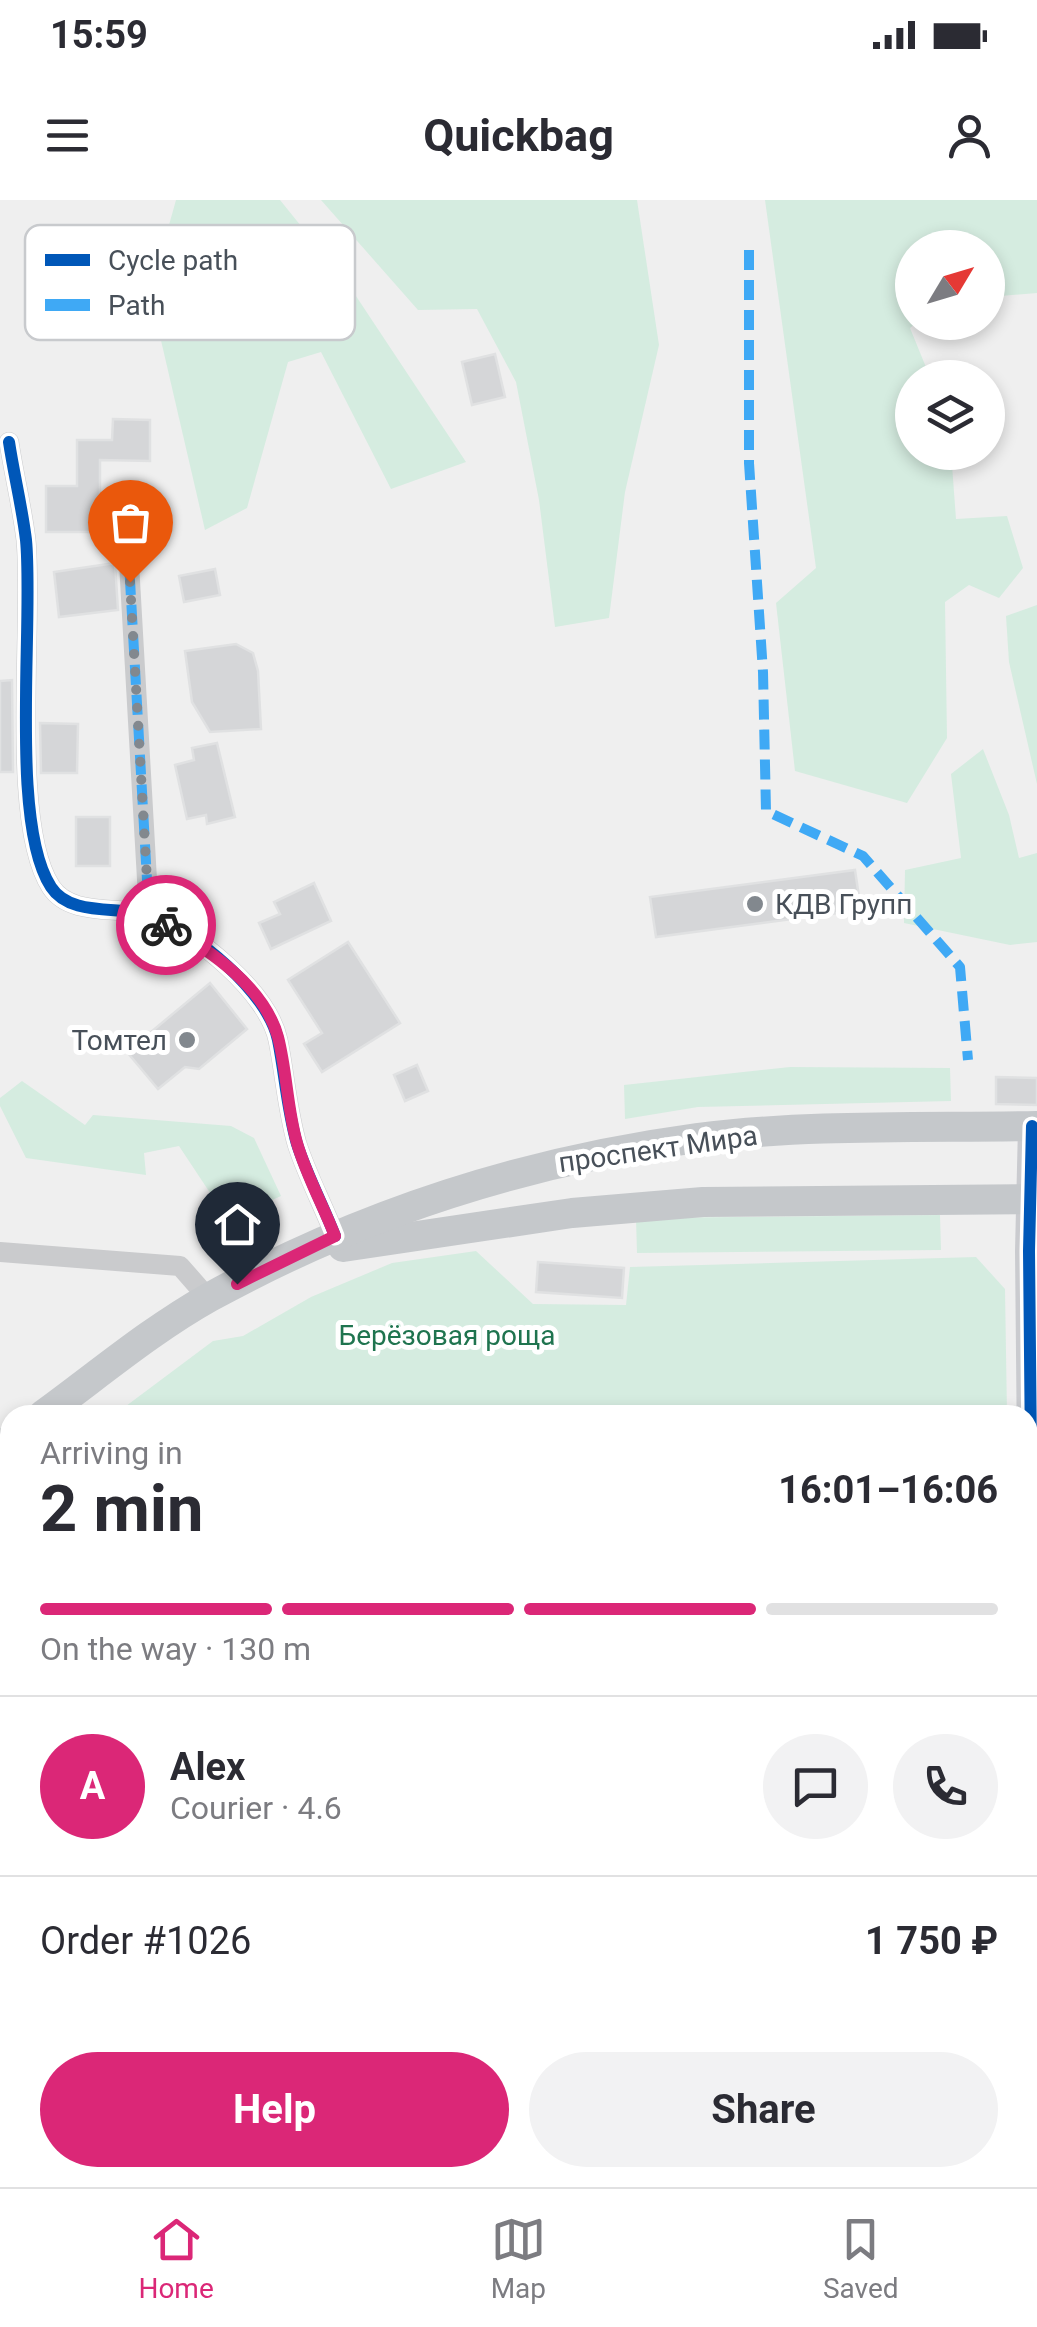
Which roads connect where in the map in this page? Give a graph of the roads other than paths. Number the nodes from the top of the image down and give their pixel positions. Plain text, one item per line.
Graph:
1 (8, 442) dead end
2 (128, 545) dead end
3 (149, 915) junction
4 (1034, 1126) edge
5 (1035, 1199) edge
6 (335, 1236) junction
7 (0, 1252) edge
8 (295, 1254) junction
9 (208, 1298) junction
10 (57, 1405) edge
11 (1030, 1405) edge

1 - 3 street
2 - 3 street
3 - 6 street
4 - 5 street
4 - 6 main road, проспект Мира
5 - 8 main road, проспект Мира
5 - 11 street
6 - 8 main road, проспект Мира
7 - 9 street
8 - 9 main road, проспект Мира
9 - 10 main road, проспект Мира

